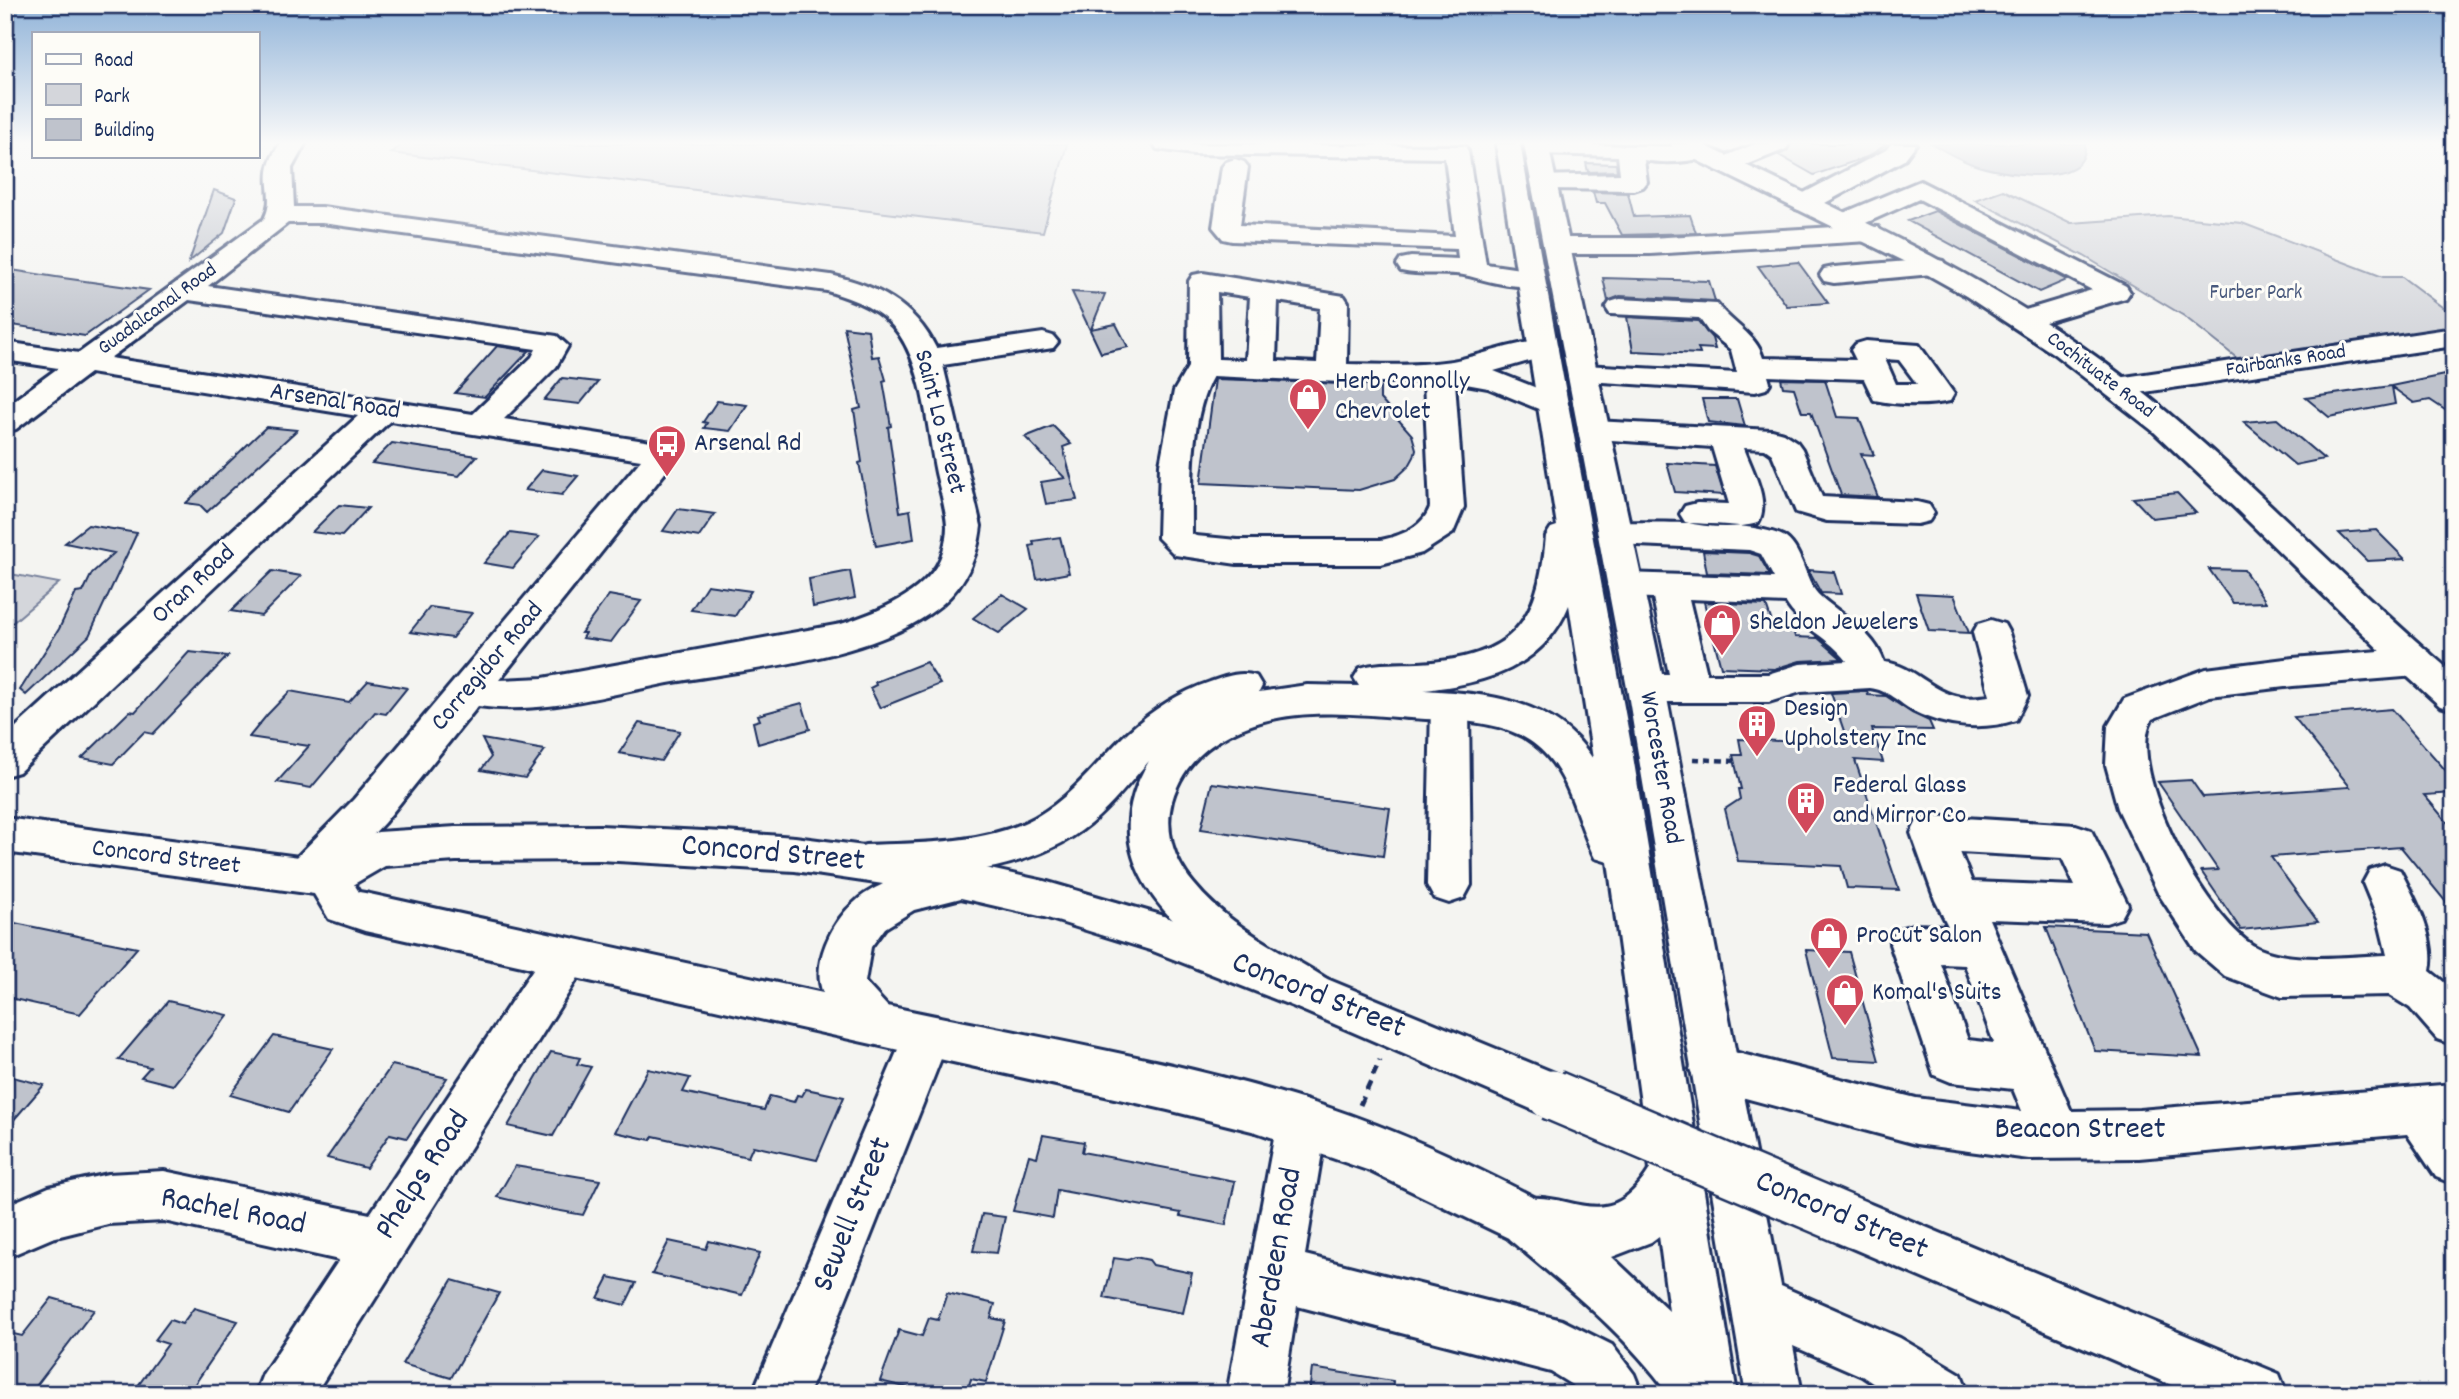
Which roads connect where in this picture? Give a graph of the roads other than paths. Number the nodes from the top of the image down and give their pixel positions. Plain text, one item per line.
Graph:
1 (282, 209) edge
2 (1229, 209) edge
3 (1465, 209) edge
4 (1531, 209) edge
5 (1547, 209) edge
6 (1820, 209) edge
7 (1887, 209) edge
8 (1959, 209) edge
9 (280, 215) junction
10 (1857, 228) junction
11 (1557, 246) junction
12 (1471, 256) junction
13 (1410, 265) dead end
14 (1933, 267) junction
15 (1834, 275) dead end
16 (1531, 278) junction
17 (184, 291) junction
18 (1264, 291) junction
19 (1620, 308) dead end
20 (2022, 320) junction
21 (2454, 337) edge
22 (1043, 342) dead end
23 (1543, 348) junction
24 (5, 351) edge
25 (928, 358) junction
26 (86, 364) junction
27 (1203, 367) junction
28 (1751, 367) junction
29 (1261, 369) junction
30 (1875, 370) dead end
31 (1332, 371) junction
32 (1439, 371) junction
33 (1583, 374) junction
34 (2118, 387) junction
35 (1553, 406) junction
36 (383, 410) junction
37 (5, 422) edge
38 (480, 425) junction
39 (1594, 430) junction
40 (1724, 436) junction
41 (664, 454) joint
42 (1565, 478) junction
43 (1917, 513) dead end
44 (1613, 523) junction
45 (1625, 584) junction
46 (1668, 586) junction
47 (1799, 591) junction
48 (1991, 633) dead end
49 (2416, 662) junction
50 (1870, 674) junction
51 (1646, 688) junction
52 (1690, 688) junction
53 (468, 690) junction
54 (2454, 696) edge
55 (1450, 706) junction
56 (5, 761) edge
57 (5, 835) edge
58 (865, 863) junction
59 (317, 877) junction
60 (970, 882) junction
61 (2385, 883) dead end
62 (1449, 885) dead end
63 (1957, 900) dead end
64 (1640, 932) junction
65 (1980, 946) junction
66 (565, 959) junction
67 (2405, 979) junction
68 (1311, 993) junction
69 (2454, 1024) edge
70 (875, 1025) junction
71 (927, 1036) junction
72 (1714, 1069) junction
73 (2028, 1069) junction
74 (2436, 1108) edge
75 (1301, 1122) junction
76 (2057, 1135) junction
77 (2454, 1160) edge
78 (1675, 1174) junction
79 (1527, 1221) junction
80 (5, 1232) edge
81 (381, 1243) junction
82 (1275, 1275) junction
83 (1757, 1303) junction
84 (283, 1394) edge
85 (780, 1394) edge
86 (1255, 1394) edge
87 (1614, 1394) edge
88 (1703, 1394) edge
89 (1709, 1394) edge
90 (1774, 1394) edge
91 (1941, 1394) edge
92 (2259, 1394) edge

1 - 9 main road
2 - 12 main road
3 - 12 main road
4 - 16 main road, Worcester Road
5 - 11 main road, Worcester Road
6 - 10 main road, Cochituate Road
7 - 10 main road
8 - 20 main road
9 - 17 main road, Guadalcanal Road
9 - 25 main road, Saint Lo Street
10 - 11 main road
10 - 14 main road, Cochituate Road
11 - 33 main road, Worcester Road
12 - 13 main road
12 - 16 main road
14 - 15 main road
14 - 20 main road, Cochituate Road
16 - 23 main road, Worcester Road
17 - 26 main road, Guadalcanal Road
17 - 38 main road
18 - 27 main road
18 - 29 main road
18 - 31 main road
19 - 28 main road
20 - 34 main road, Cochituate Road
21 - 34 main road, Fairbanks Road
22 - 25 main road
23 - 32 main road
23 - 35 main road, Worcester Road
24 - 26 main road, Arsenal Road
25 - 53 main road, Saint Lo Street
26 - 36 main road, Arsenal Road
26 - 37 main road, Guadalcanal Road
27 - 29 main road
27 - 32 main road
28 - 30 main road
28 - 33 main road
29 - 31 main road
31 - 32 main road
32 - 35 main road
33 - 39 main road, Worcester Road
34 - 49 main road, Cochituate Road
35 - 42 main road, Worcester Road
36 - 38 main road, Arsenal Road
36 - 56 main road, Oran Road
38 - 41 main road, Arsenal Road
39 - 40 main road
39 - 44 main road, Worcester Road
40 - 43 main road
40 - 44 main road
41 - 53 main road, Corregidor Road
42 - 58 main road
42 - 64 main road, Worcester Road
44 - 45 main road, Worcester Road
44 - 47 main road
45 - 46 main road
45 - 51 main road, Worcester Road
46 - 47 main road
46 - 52 main road
47 - 50 main road
48 - 50 main road
49 - 54 main road, Cochituate Road
49 - 67 main road
50 - 52 main road
51 - 52 main road
51 - 72 main road, Worcester Road
53 - 59 main road, Corregidor Road
55 - 62 main road
55 - 64 main road
55 - 68 main road
57 - 59 main road, Concord Street
58 - 59 main road, Concord Street
58 - 60 main road, Concord Street
59 - 66 main road
60 - 68 main road, Concord Street
60 - 70 main road
61 - 67 main road
63 - 65 main road
64 - 78 main road, Worcester Road
65 - 73 main road
65 - 73 main road
66 - 70 main road
66 - 81 main road, Phelps Road
67 - 69 main road
68 - 92 main road, Concord Street, bridge
70 - 71 main road
71 - 75 main road
71 - 85 main road, Sewell Street
72 - 76 main road, Beacon Street
72 - 83 main road, Worcester Road
73 - 76 main road
74 - 76 main road, Beacon Street
74 - 77 main road
75 - 79 main road
75 - 82 main road, Aberdeen Road
78 - 79 main road
78 - 89 main road, Worcester Road
79 - 88 main road
80 - 81 main road, Rachel Road
81 - 84 main road, Phelps Road
82 - 86 main road, Aberdeen Road
82 - 87 main road
83 - 90 main road, Worcester Road
83 - 91 main road

